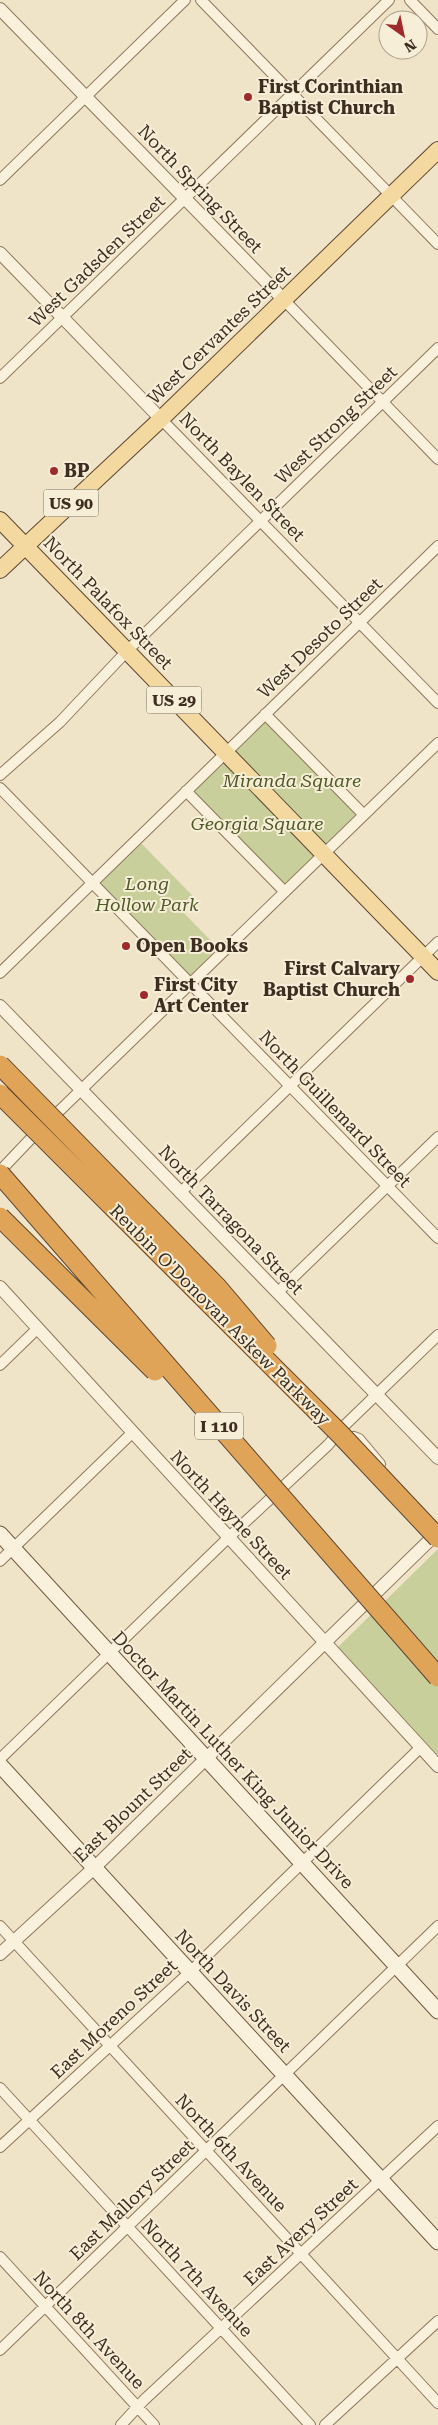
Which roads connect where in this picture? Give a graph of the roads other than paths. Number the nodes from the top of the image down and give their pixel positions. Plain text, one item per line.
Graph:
1 (185, 0) edge
2 (201, 0) edge
3 (389, 0) edge
4 (410, 0) edge
5 (0, 9) edge
6 (438, 29) edge
7 (292, 94) junction
8 (86, 97) junction
9 (438, 150) edge
10 (0, 180) edge
11 (391, 196) junction
12 (185, 198) junction
13 (438, 244) edge
14 (0, 254) edge
15 (284, 300) junction
16 (62, 317) junction
17 (438, 348) edge
18 (0, 378) edge
19 (383, 402) junction
20 (161, 419) junction
21 (438, 459) edge
22 (0, 520) edge
23 (260, 521) junction
24 (24, 546) junction
25 (438, 546) edge
26 (0, 570) edge
27 (359, 623) junction
28 (127, 651) junction
29 (438, 704) edge
30 (265, 714) junction
31 (438, 744) edge
32 (226, 753) junction
33 (0, 775) edge
34 (0, 788) edge
35 (186, 790) junction
36 (364, 816) junction
37 (324, 854) junction
38 (92, 882) junction
39 (285, 892) junction
40 (438, 942) edge
41 (423, 956) junction
42 (438, 972) edge
43 (0, 973) edge
44 (190, 984) junction
45 (0, 1006) edge
46 (0, 1065) edge
47 (289, 1086) junction
48 (80, 1089) junction
49 (0, 1094) edge
50 (438, 1137) edge
51 (0, 1172) edge
52 (387, 1186) junction
53 (180, 1193) junction
54 (0, 1217) edge
55 (438, 1238) edge
56 (0, 1287) edge
57 (278, 1293) junction
58 (37, 1329) junction
59 (438, 1335) edge
60 (0, 1365) edge
61 (376, 1395) junction
62 (132, 1433) junction
63 (334, 1439) junction
64 (438, 1458) edge
65 (438, 1527) edge
66 (438, 1532) edge
67 (0, 1534) edge
68 (228, 1538) junction
69 (438, 1538) edge
70 (13, 1548) junction
71 (325, 1548) junction
72 (0, 1561) edge
73 (325, 1643) junction
74 (109, 1653) junction
75 (438, 1677) edge
76 (421, 1747) junction
77 (0, 1759) edge
78 (206, 1759) junction
79 (0, 1765) edge
80 (438, 1766) edge
81 (301, 1862) junction
82 (94, 1868) junction
83 (0, 1926) edge
84 (438, 1926) edge
85 (14, 1941) junction
86 (0, 1954) edge
87 (397, 1966) junction
88 (190, 1972) junction
89 (438, 2011) edge
90 (110, 2045) junction
91 (284, 2075) junction
92 (0, 2088) edge
93 (29, 2120) junction
94 (438, 2126) edge
95 (0, 2147) edge
96 (206, 2150) junction
97 (382, 2180) junction
98 (128, 2227) junction
99 (438, 2242) edge
100 (302, 2254) junction
101 (0, 2257) edge
102 (45, 2306) junction
103 (438, 2321) edge
104 (221, 2328) junction
105 (0, 2350) edge
106 (397, 2358) junction
107 (438, 2403) edge
108 (137, 2407) junction
109 (121, 2425) edge
110 (154, 2425) edge
111 (310, 2425) edge
112 (325, 2425) edge

1 - 8 street
2 - 7 street
3 - 7 street, West Gadsden Street
4 - 6 street
5 - 8 street, North Spring Street
7 - 11 street
7 - 12 street, West Gadsden Street
8 - 10 street
8 - 12 street, North Spring Street
9 - 11 main road, West Cervantes Street / US 90
11 - 13 street
11 - 15 main road, West Cervantes Street / US 90
12 - 15 street, North Spring Street
12 - 16 street, West Gadsden Street
14 - 16 street, North Baylen Street
15 - 19 street, North Spring Street
15 - 20 main road, West Cervantes Street / US 90
16 - 18 street, West Gadsden Street
16 - 20 street, North Baylen Street
17 - 19 street, West Strong Street
19 - 21 street, North Spring Street
19 - 23 street, West Strong Street
20 - 23 street, North Baylen Street
20 - 24 main road, West Cervantes Street / US 90
22 - 24 main road, North Palafox Street
23 - 27 street, North Baylen Street
23 - 28 street, West Strong Street
24 - 26 main road, US 90
24 - 28 main road, North Palafox Street / US 29
25 - 27 street, West Desoto Street
27 - 29 street, North Baylen Street
27 - 30 street, West Desoto Street
28 - 32 main road, North Palafox Street / US 29
28 - 33 street, West Strong Street
30 - 32 street, West Desoto Street
30 - 36 street
31 - 36 street
32 - 35 street, West Desoto Street
32 - 37 main road, North Palafox Street / US 29
34 - 38 street, North Guillemard Street
35 - 38 street, West Desoto Street
35 - 39 street
36 - 37 street
37 - 39 street
37 - 41 main road, North Palafox Street / US 29
38 - 43 street, West Desoto Street
38 - 44 street, North Guillemard Street
39 - 44 street
40 - 41 street
41 - 42 main road, North Palafox Street / US 29
41 - 47 street
44 - 47 street, North Guillemard Street
44 - 48 street
45 - 48 street, North Tarragona Street
46 - 63 highway, bridge
47 - 52 street, North Guillemard Street
47 - 53 street
48 - 51 street
48 - 53 street, North Tarragona Street
49 - 63 highway, Reubin O'Donovan Askew Parkway, bridge
50 - 52 street
51 - 71 highway, I 110, bridge
52 - 55 street, North Guillemard Street
52 - 57 street
53 - 57 street, North Tarragona Street
54 - 71 highway, bridge
56 - 58 street, North Hayne Street
57 - 61 street, North Tarragona Street
58 - 60 street
58 - 62 street, North Hayne Street
59 - 61 street
61 - 63 street
61 - 64 street, North Tarragona Street
62 - 68 street, North Hayne Street
62 - 70 street
63 - 65 street
63 - 68 street
63 - 69 highway, Reubin O'Donovan Askew Parkway, bridge
66 - 73 street, East Blount Street
67 - 70 main road, Doctor Martin Luther King Junior Drive
68 - 73 street, North Hayne Street
68 - 74 street
70 - 72 street
70 - 74 main road, Doctor Martin Luther King Junior Drive
71 - 75 highway, I 110, bridge
73 - 76 street, North Hayne Street
73 - 78 street, East Blount Street
74 - 77 street
74 - 78 main road, Doctor Martin Luther King Junior Drive
76 - 80 street, North Hayne Street
76 - 81 street, East Moreno Street
78 - 81 main road, Doctor Martin Luther King Junior Drive
78 - 82 street, East Blount Street
79 - 82 main road, North Davis Street
81 - 87 main road, Doctor Martin Luther King Junior Drive
81 - 88 street, East Moreno Street
82 - 85 street, East Blount Street
82 - 88 main road, North Davis Street
83 - 85 street, North 6th Avenue
84 - 87 street, East Mallory Street
85 - 86 street, East Blount Street
85 - 90 street, North 6th Avenue
87 - 89 main road, Doctor Martin Luther King Junior Drive
87 - 91 street, East Mallory Street
88 - 90 street, East Moreno Street
88 - 91 main road, North Davis Street
90 - 93 street, East Moreno Street
90 - 96 street, North 6th Avenue
91 - 96 street, East Mallory Street
91 - 97 main road, North Davis Street
92 - 93 street, North 7th Avenue
93 - 95 street, East Moreno Street
93 - 98 street, North 7th Avenue
94 - 97 street, East Avery Street
96 - 98 street, East Mallory Street
96 - 100 street, North 6th Avenue
97 - 99 main road, North Davis Street
97 - 100 street, East Avery Street
98 - 102 street, East Mallory Street
98 - 104 street, North 7th Avenue
100 - 104 street, East Avery Street
100 - 106 street, North 6th Avenue
101 - 102 street, North 8th Avenue
102 - 105 street, East Mallory Street
102 - 108 street, North 8th Avenue
103 - 106 street
104 - 108 street, East Avery Street
104 - 111 street, North 7th Avenue
106 - 107 street, North 6th Avenue
106 - 112 street
108 - 109 street, East Avery Street
108 - 110 street, North 8th Avenue

